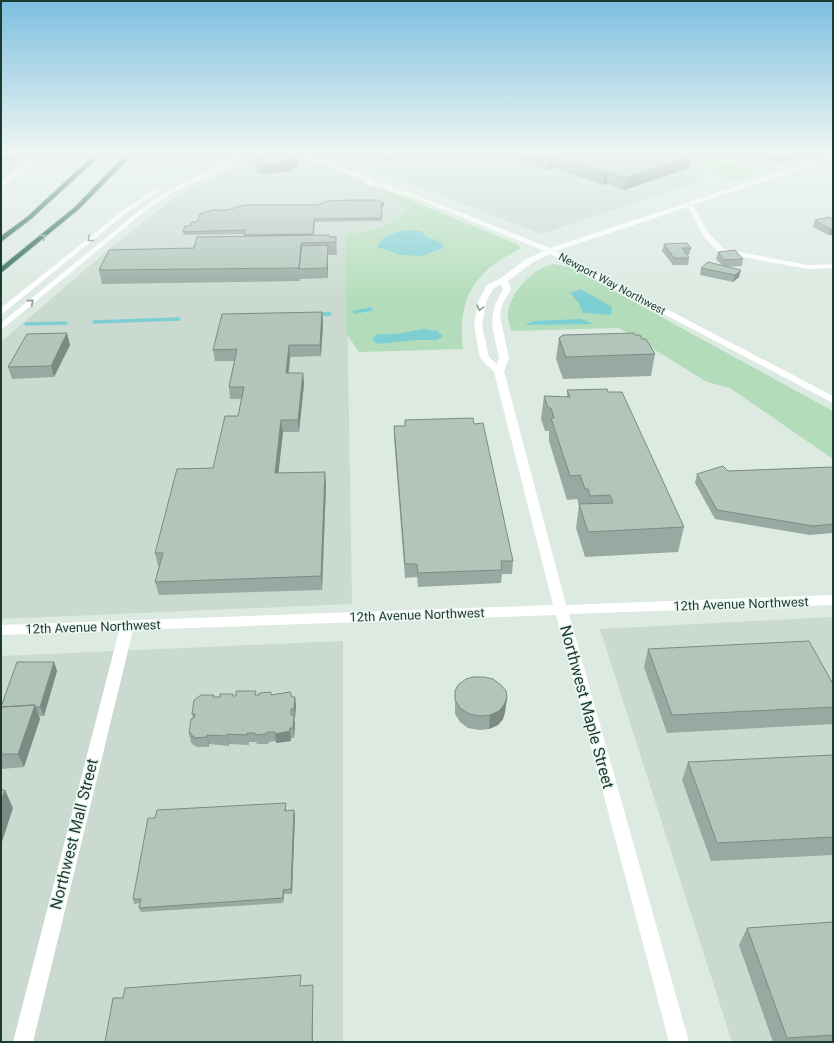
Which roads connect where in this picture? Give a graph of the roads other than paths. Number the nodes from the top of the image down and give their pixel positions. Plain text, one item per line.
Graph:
1 (46, 203) edge
2 (82, 203) edge
3 (138, 203) edge
4 (153, 203) edge
5 (431, 203) edge
6 (692, 203) edge
7 (688, 204) junction
8 (1, 240) edge
9 (550, 251) junction
10 (833, 266) edge
11 (1, 270) edge
12 (504, 280) junction
13 (1, 312) edge
14 (1, 327) edge
15 (498, 371) junction
16 (833, 400) edge
17 (833, 600) edge
18 (561, 610) junction
19 (127, 626) junction
20 (1, 630) edge
21 (22, 1042) edge
22 (679, 1042) edge

1 - 8 highway
11 -> 2 highway
3 -> 13 street
14 -> 4 street
5 - 9 street
6 - 7 street, Newport Way Northwest
7 - 9 street, Newport Way Northwest
7 - 10 street
9 - 12 street, Northwest Maple Street
9 - 16 street, Newport Way Northwest
12 - 15 street, Northwest Maple Street
12 -> 15 street, Northwest Maple Street
15 - 18 street, Northwest Maple Street
17 - 18 street, 12th Avenue Northwest
18 - 19 street, 12th Avenue Northwest
18 - 22 street, Northwest Maple Street
19 - 20 street, 12th Avenue Northwest
19 - 21 street, Northwest Mall Street

